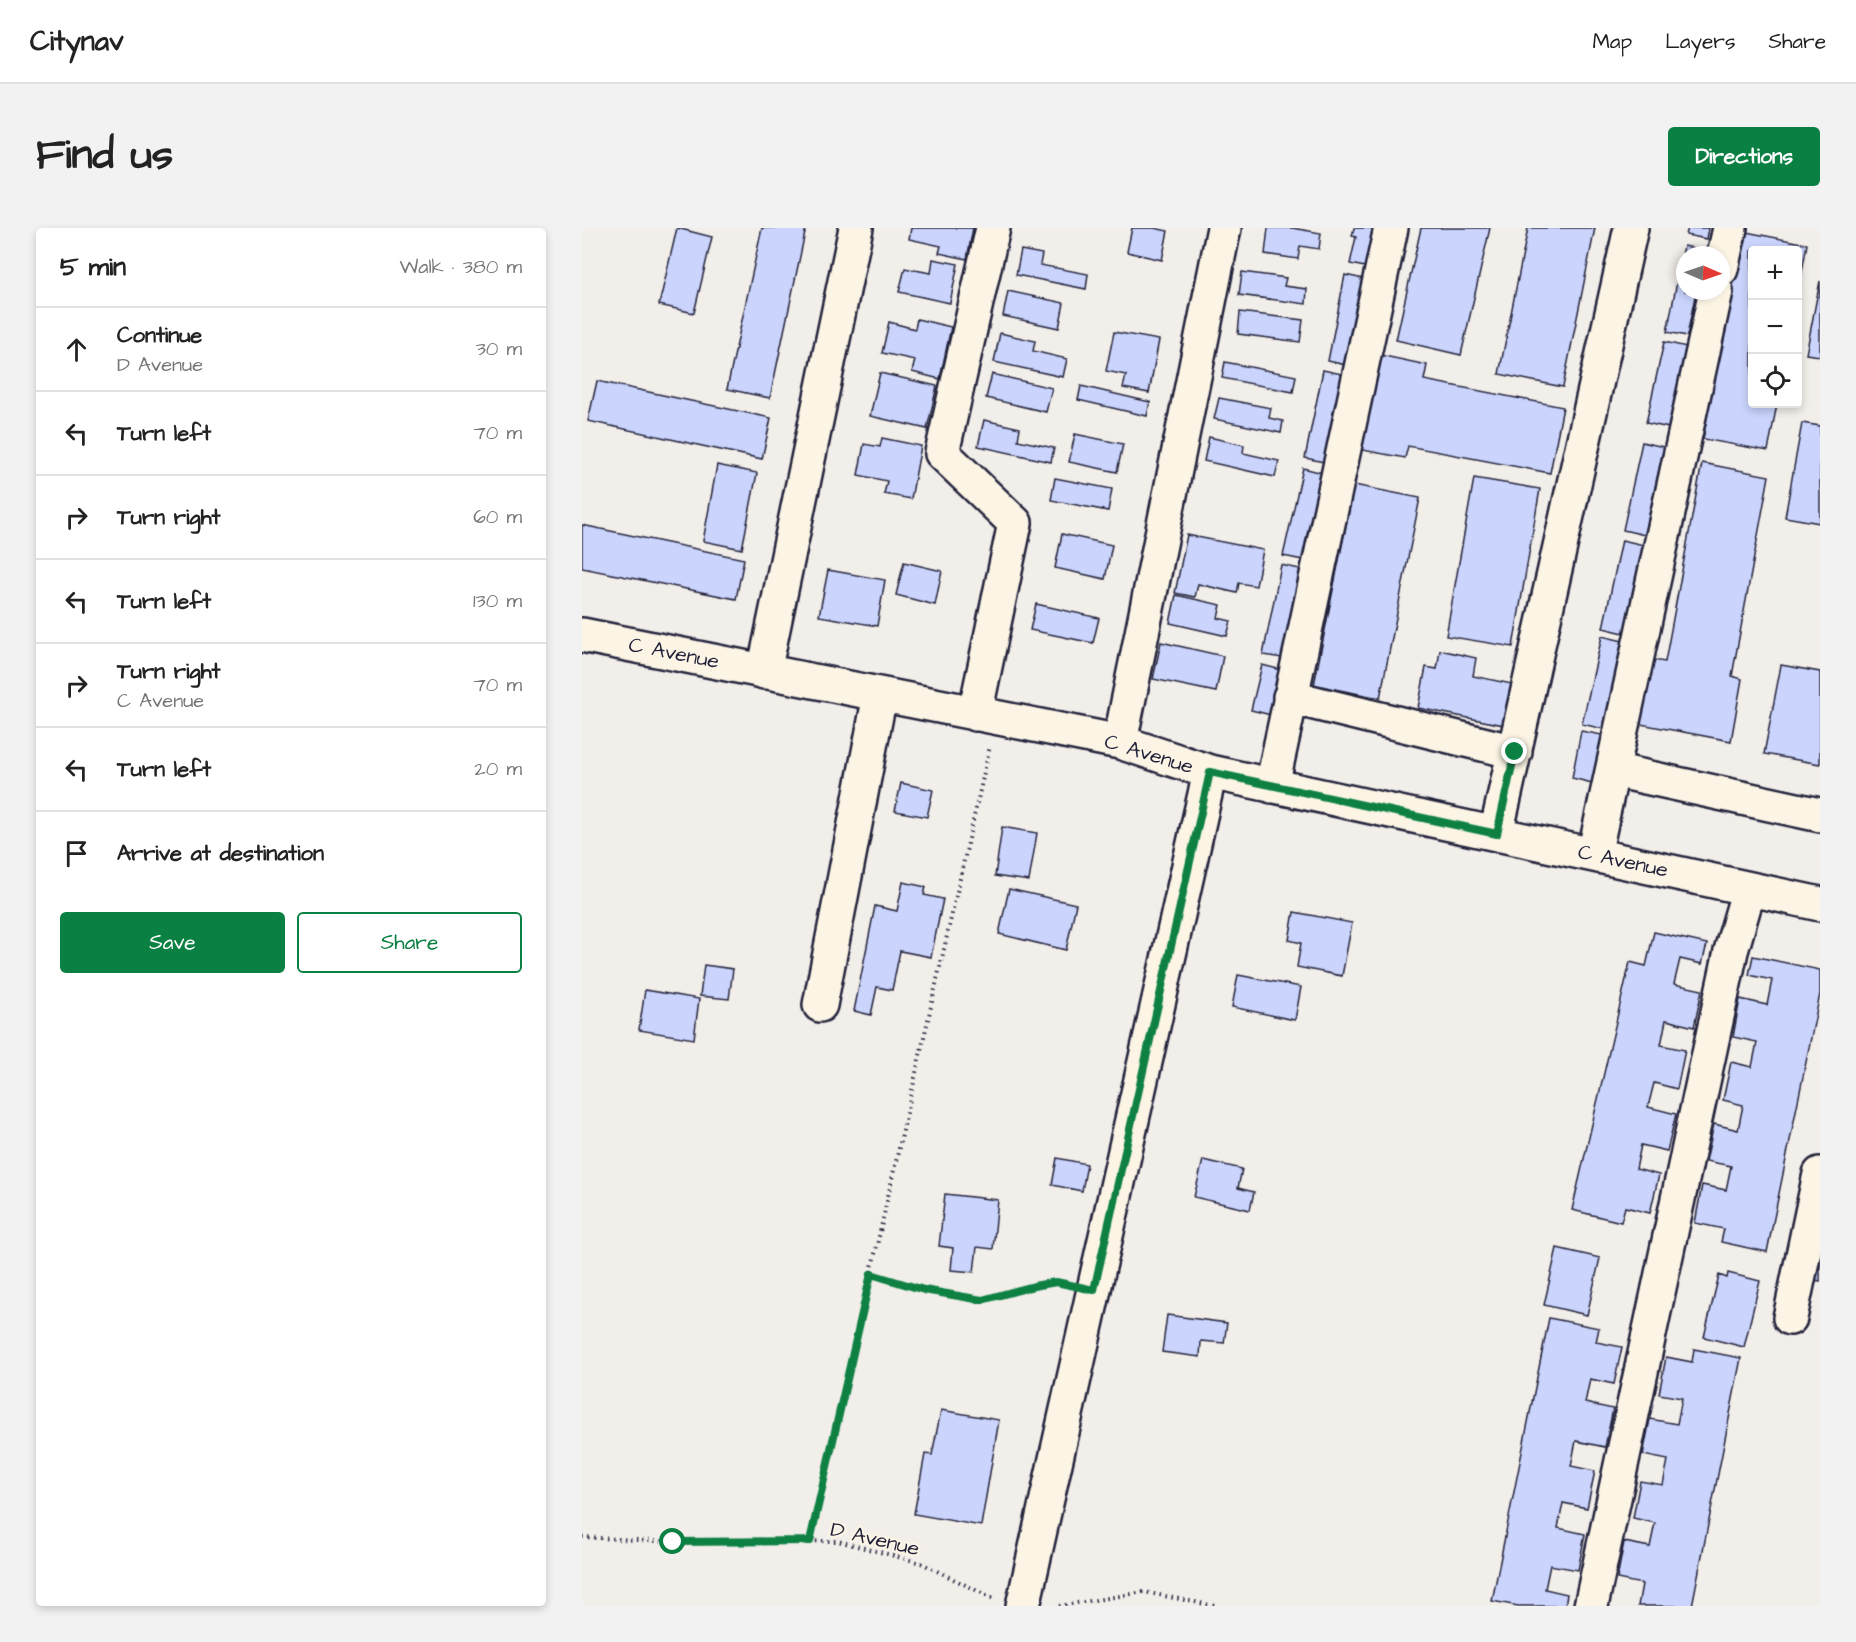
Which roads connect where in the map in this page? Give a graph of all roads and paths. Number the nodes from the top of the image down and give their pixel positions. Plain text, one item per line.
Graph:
1 (856, 228) edge
2 (993, 228) edge
3 (1224, 228) edge
4 (1391, 228) edge
5 (1631, 228) edge
6 (1730, 228) edge
7 (1726, 246) edge
8 (1714, 300) edge
9 (582, 635) edge
10 (764, 672) junction
11 (880, 695) junction
12 (1290, 697) junction
13 (986, 716) junction
14 (1120, 742) junction
15 (1515, 752) junction
16 (1613, 770) junction
17 (1210, 772) junction
18 (1272, 786) junction
19 (1820, 815) edge
20 (1497, 834) junction
21 (1594, 855) junction
22 (1749, 889) junction
23 (1820, 904) edge
24 (820, 1005) dead end
25 (1820, 1174) edge
26 (871, 1274) junction
27 (1094, 1290) junction
28 (1790, 1318) dead end
29 (582, 1537) edge
30 (810, 1541) junction
31 (1011, 1604) edge
32 (1059, 1606) edge
33 (1215, 1606) edge
34 (1591, 1606) edge

1 - 10 street
2 - 13 street
3 - 14 street
4 - 12 street
5 - 15 street
6 - 7 street
8 - 16 street
9 - 10 street, C Avenue
10 - 11 street, C Avenue
11 - 13 street, C Avenue
11 - 24 street
12 - 15 street
12 - 18 street
13 - 14 street, C Avenue
13 - 26 path
14 - 17 street, C Avenue
15 - 20 street
16 - 19 street
16 - 21 street
17 - 18 street, C Avenue
17 - 27 street
18 - 20 street, C Avenue
20 - 21 street, C Avenue
21 - 22 street, C Avenue
22 - 23 street, C Avenue
22 - 34 street
25 - 28 street
26 - 27 path
26 - 30 path
27 - 31 street
29 - 30 path, D Avenue
30 - 31 path, D Avenue
32 - 33 path

